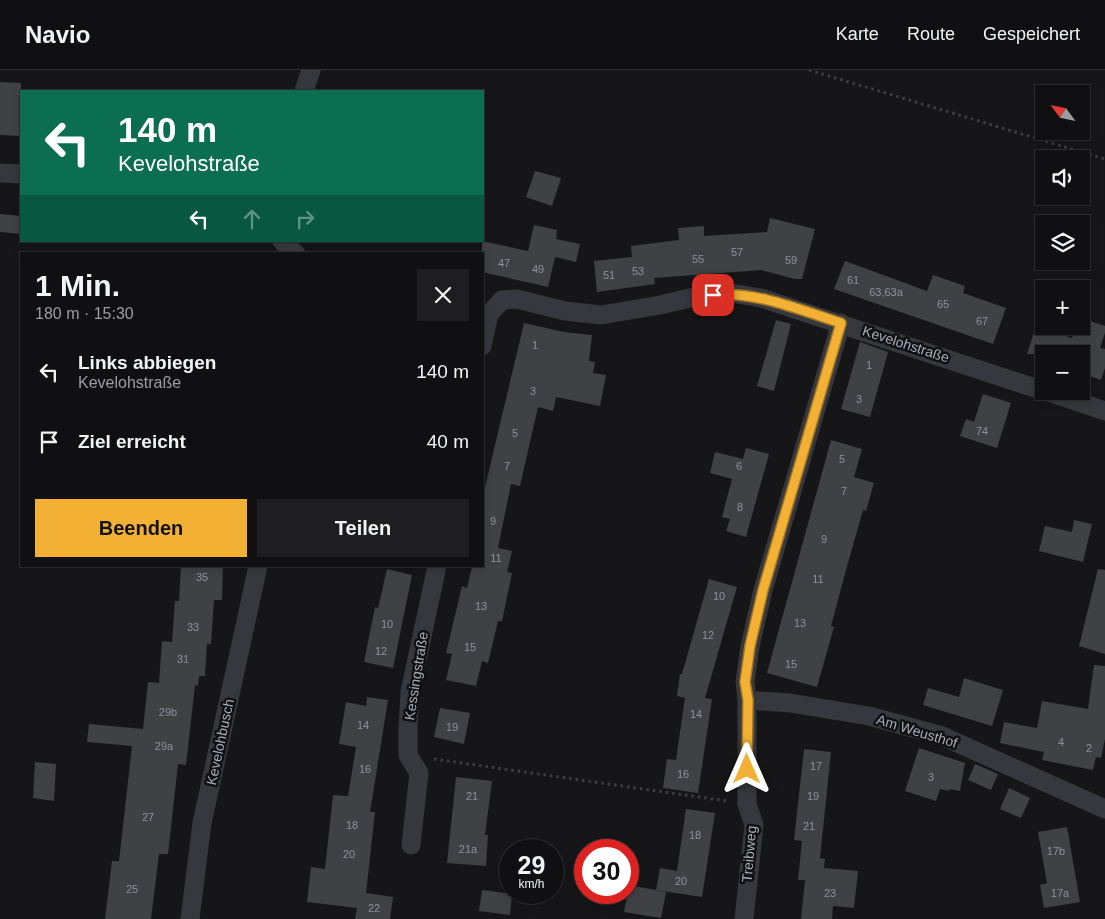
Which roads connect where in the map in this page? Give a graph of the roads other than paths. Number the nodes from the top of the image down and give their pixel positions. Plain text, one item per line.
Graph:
1 (311, 70) edge
2 (304, 90) edge
3 (0, 173) edge
4 (20, 174) edge
5 (283, 242) edge
6 (294, 252) edge
7 (841, 323) junction
8 (484, 336) edge
9 (1035, 388) edge
10 (1072, 400) edge
11 (1105, 411) edge
12 (258, 567) edge
13 (437, 567) edge
14 (748, 700) junction
15 (1105, 809) edge
16 (411, 844) dead end
17 (190, 919) edge
18 (744, 919) edge

1 - 2 street
3 - 4 street
5 - 6 street
7 - 8 street, Kevelohstraße
7 - 9 street, Kevelohstraße
7 - 14 street, Treibweg
10 - 11 street, Kevelohstraße
12 - 17 street, Kevelohbusch
13 - 16 street, Kessingstraße
14 - 15 street, Am Weusthof
14 - 18 street, Treibweg

